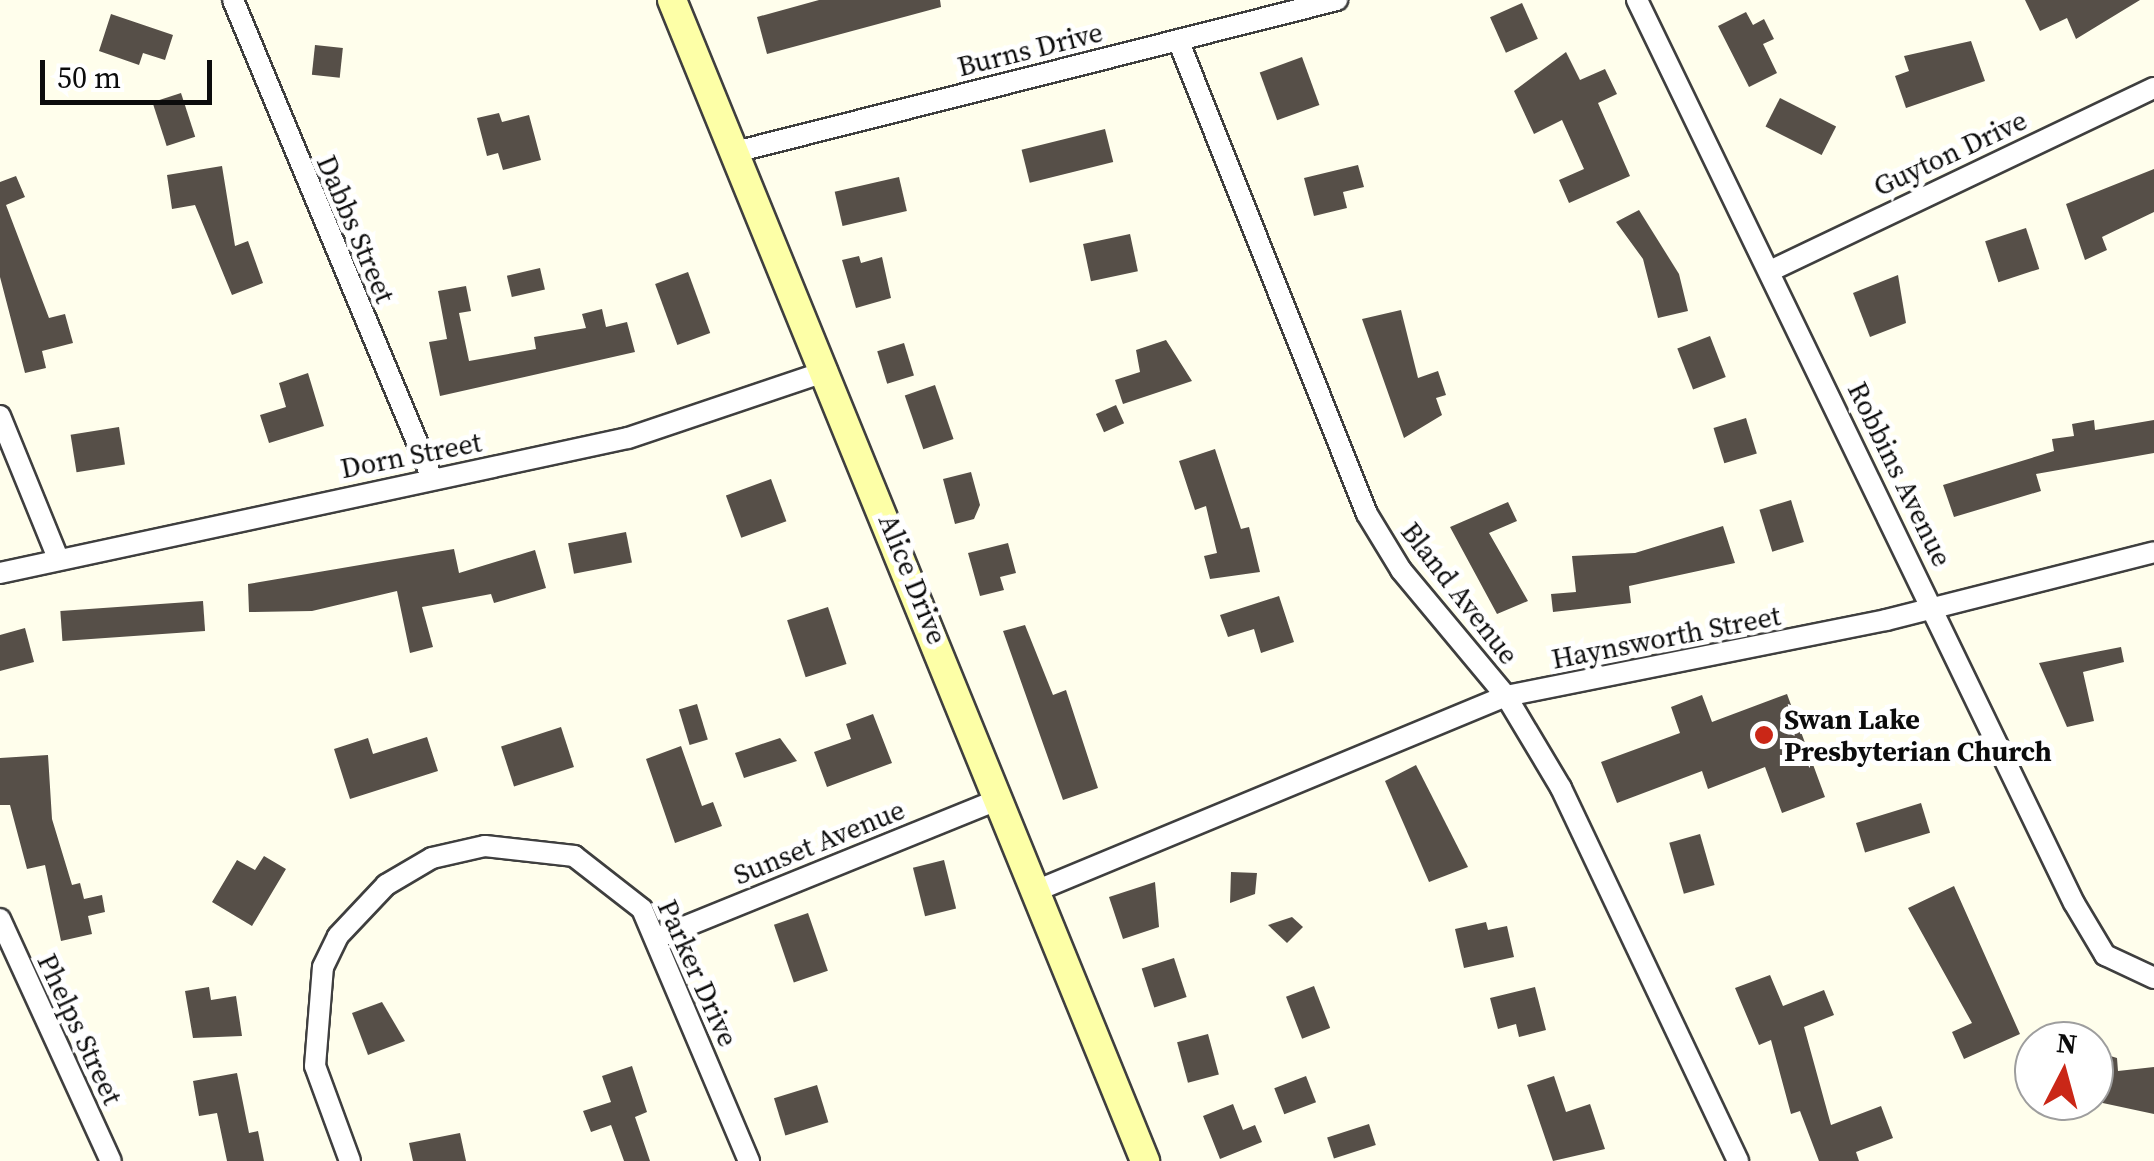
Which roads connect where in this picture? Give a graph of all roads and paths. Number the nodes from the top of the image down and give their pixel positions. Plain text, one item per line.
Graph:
1 (233, 0) edge
2 (672, 0) edge
3 (1337, 0) edge
4 (1637, 0) edge
5 (1178, 40) junction
6 (2154, 88) edge
7 (736, 152) junction
8 (1770, 271) junction
9 (827, 371) junction
10 (0, 416) edge
11 (432, 478) junction
12 (2154, 552) edge
13 (58, 558) junction
14 (0, 574) edge
15 (1932, 602) junction
16 (1506, 696) junction
17 (1001, 798) junction
18 (1038, 890) junction
19 (0, 919) edge
20 (657, 938) junction
21 (2154, 978) edge
22 (111, 1161) edge
23 (350, 1161) edge
24 (749, 1161) edge
25 (1146, 1161) edge
26 (1738, 1161) edge

1 - 11 street, Dabbs Street
2 - 7 main road, Alice Drive
3 - 5 street, Burns Drive
4 - 8 street, Robbins Avenue
5 - 7 street, Burns Drive
5 - 16 street, Bland Avenue
6 - 8 street, Guyton Drive
7 - 9 main road, Alice Drive
8 - 15 street, Robbins Avenue
9 - 11 street, Dorn Street
9 - 17 main road, Alice Drive
10 - 13 street
11 - 13 street, Dorn Street
12 - 15 street, Haynsworth Street
13 - 14 street, Dorn Street
15 - 16 street, Haynsworth Street
15 - 21 street, Robbins Avenue
16 - 18 street, Haynsworth Street
16 - 26 street, Bland Avenue
17 - 18 main road, Alice Drive
17 - 20 street, Sunset Avenue
18 - 25 main road, Alice Drive
19 - 22 street, Phelps Street
20 - 23 street, Parker Drive
20 - 24 street, Parker Drive

